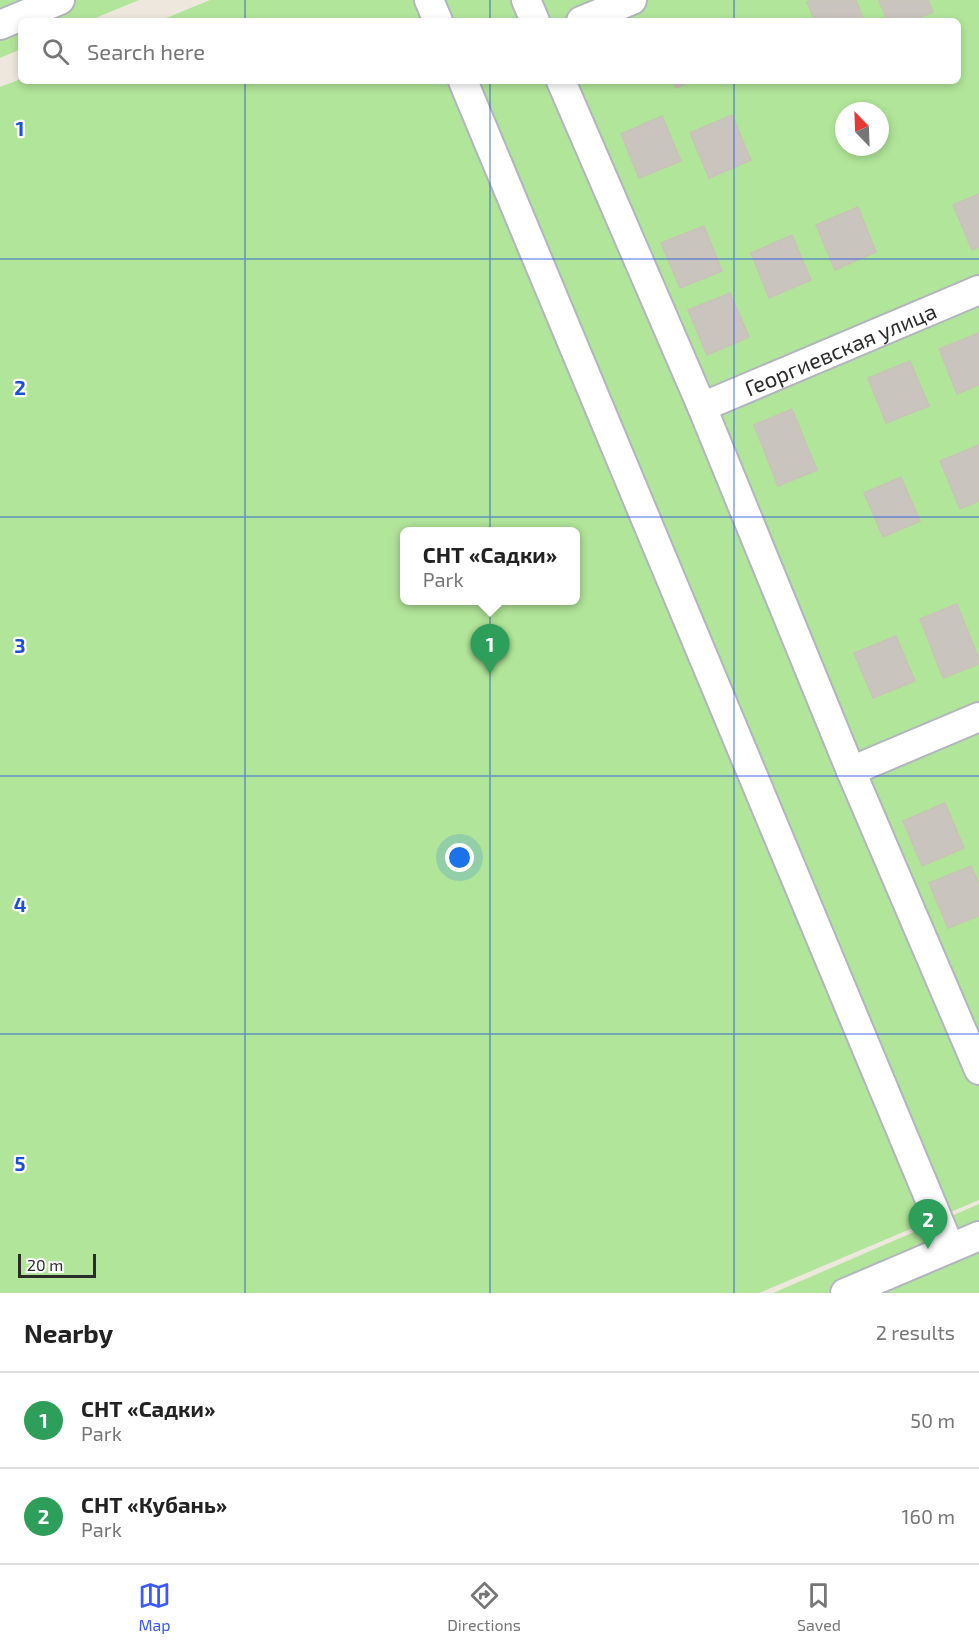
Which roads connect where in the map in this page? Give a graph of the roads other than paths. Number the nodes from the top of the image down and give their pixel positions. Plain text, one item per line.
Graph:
1 (60, 0) edge
2 (429, 0) edge
3 (526, 0) edge
4 (632, 0) edge
5 (437, 18) edge
6 (534, 18) edge
7 (588, 18) edge
8 (0, 25) edge
9 (464, 84) edge
10 (562, 84) edge
11 (979, 290) edge
12 (702, 407) junction
13 (979, 717) edge
14 (851, 771) junction
15 (979, 1070) edge
16 (979, 1236) edge
17 (950, 1248) junction
18 (844, 1293) edge

1 - 8 street
2 - 5 street
3 - 6 street
4 - 7 street
9 - 17 street
10 - 12 street
11 - 12 street, Георгиевская улица
12 - 14 street
13 - 14 street
14 - 15 street
16 - 17 street
17 - 18 street

